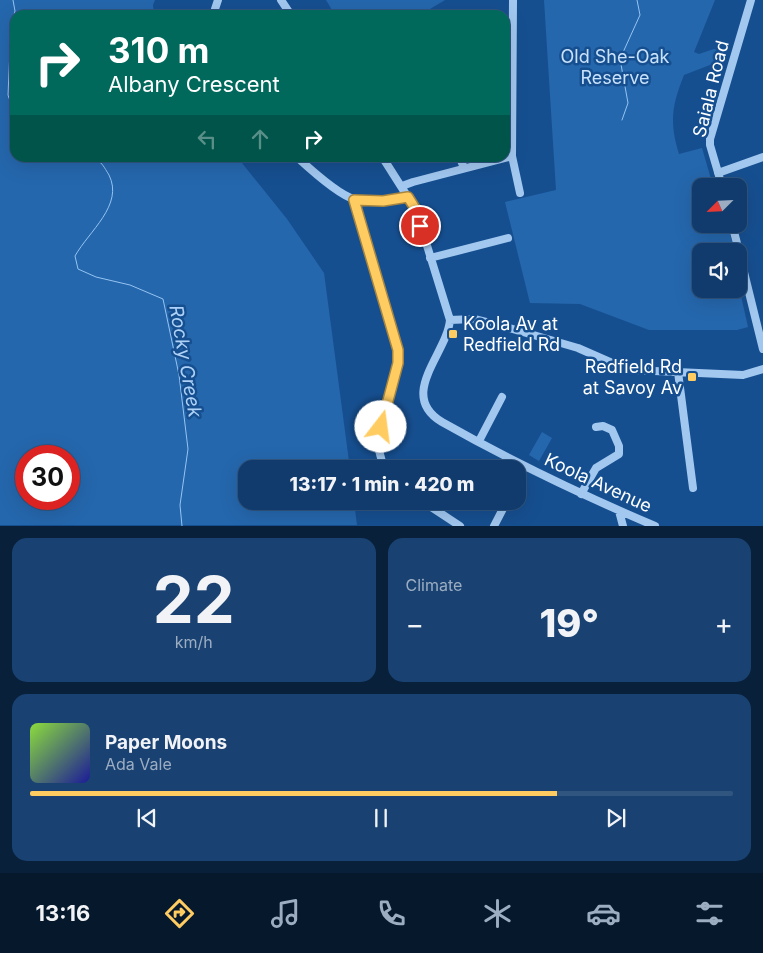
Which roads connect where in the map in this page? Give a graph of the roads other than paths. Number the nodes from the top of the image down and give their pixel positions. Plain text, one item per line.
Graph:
1 (512, 0) edge
2 (751, 0) edge
3 (510, 23) edge
4 (510, 75) edge
5 (512, 156) joint
6 (763, 157) edge
7 (303, 162) edge
8 (386, 162) edge
9 (462, 162) edge
10 (488, 162) edge
11 (464, 168) junction
12 (718, 173) junction
13 (720, 178) edge
14 (402, 186) junction
15 (520, 193) dead end
16 (408, 197) junction
17 (354, 200) junction
18 (508, 238) dead end
19 (430, 258) junction
20 (747, 284) edge
21 (450, 320) junction
22 (763, 349) edge
23 (763, 369) edge
24 (678, 372) junction
25 (502, 397) dead end
26 (596, 427) dead end
27 (479, 442) junction
28 (382, 460) edge
29 (513, 460) edge
30 (526, 467) edge
31 (693, 488) dead end
32 (581, 494) junction
33 (436, 510) edge
34 (502, 510) edge
35 (619, 511) junction
36 (460, 526) edge
37 (494, 526) edge
38 (623, 526) edge
39 (655, 526) edge

1 - 3 street
2 - 12 street, Saiala Road
4 - 5 street
5 - 15 street
6 - 12 street
7 - 17 street
8 - 14 street
9 - 11 street
10 - 11 street
11 - 14 street
12 - 13 street, Saiala Road
14 - 16 street
16 - 17 street
16 - 19 street
17 - 28 street
18 - 19 street
19 - 21 street
20 - 22 street
21 - 24 street
21 - 27 street, Koola Avenue
23 - 24 street
24 - 31 street
25 - 27 street
26 - 32 street
27 - 29 street, Koola Avenue
30 - 32 street, Koola Avenue
32 - 35 street, Koola Avenue
33 - 36 street
34 - 37 street
35 - 38 street
35 - 39 street, Koola Avenue

